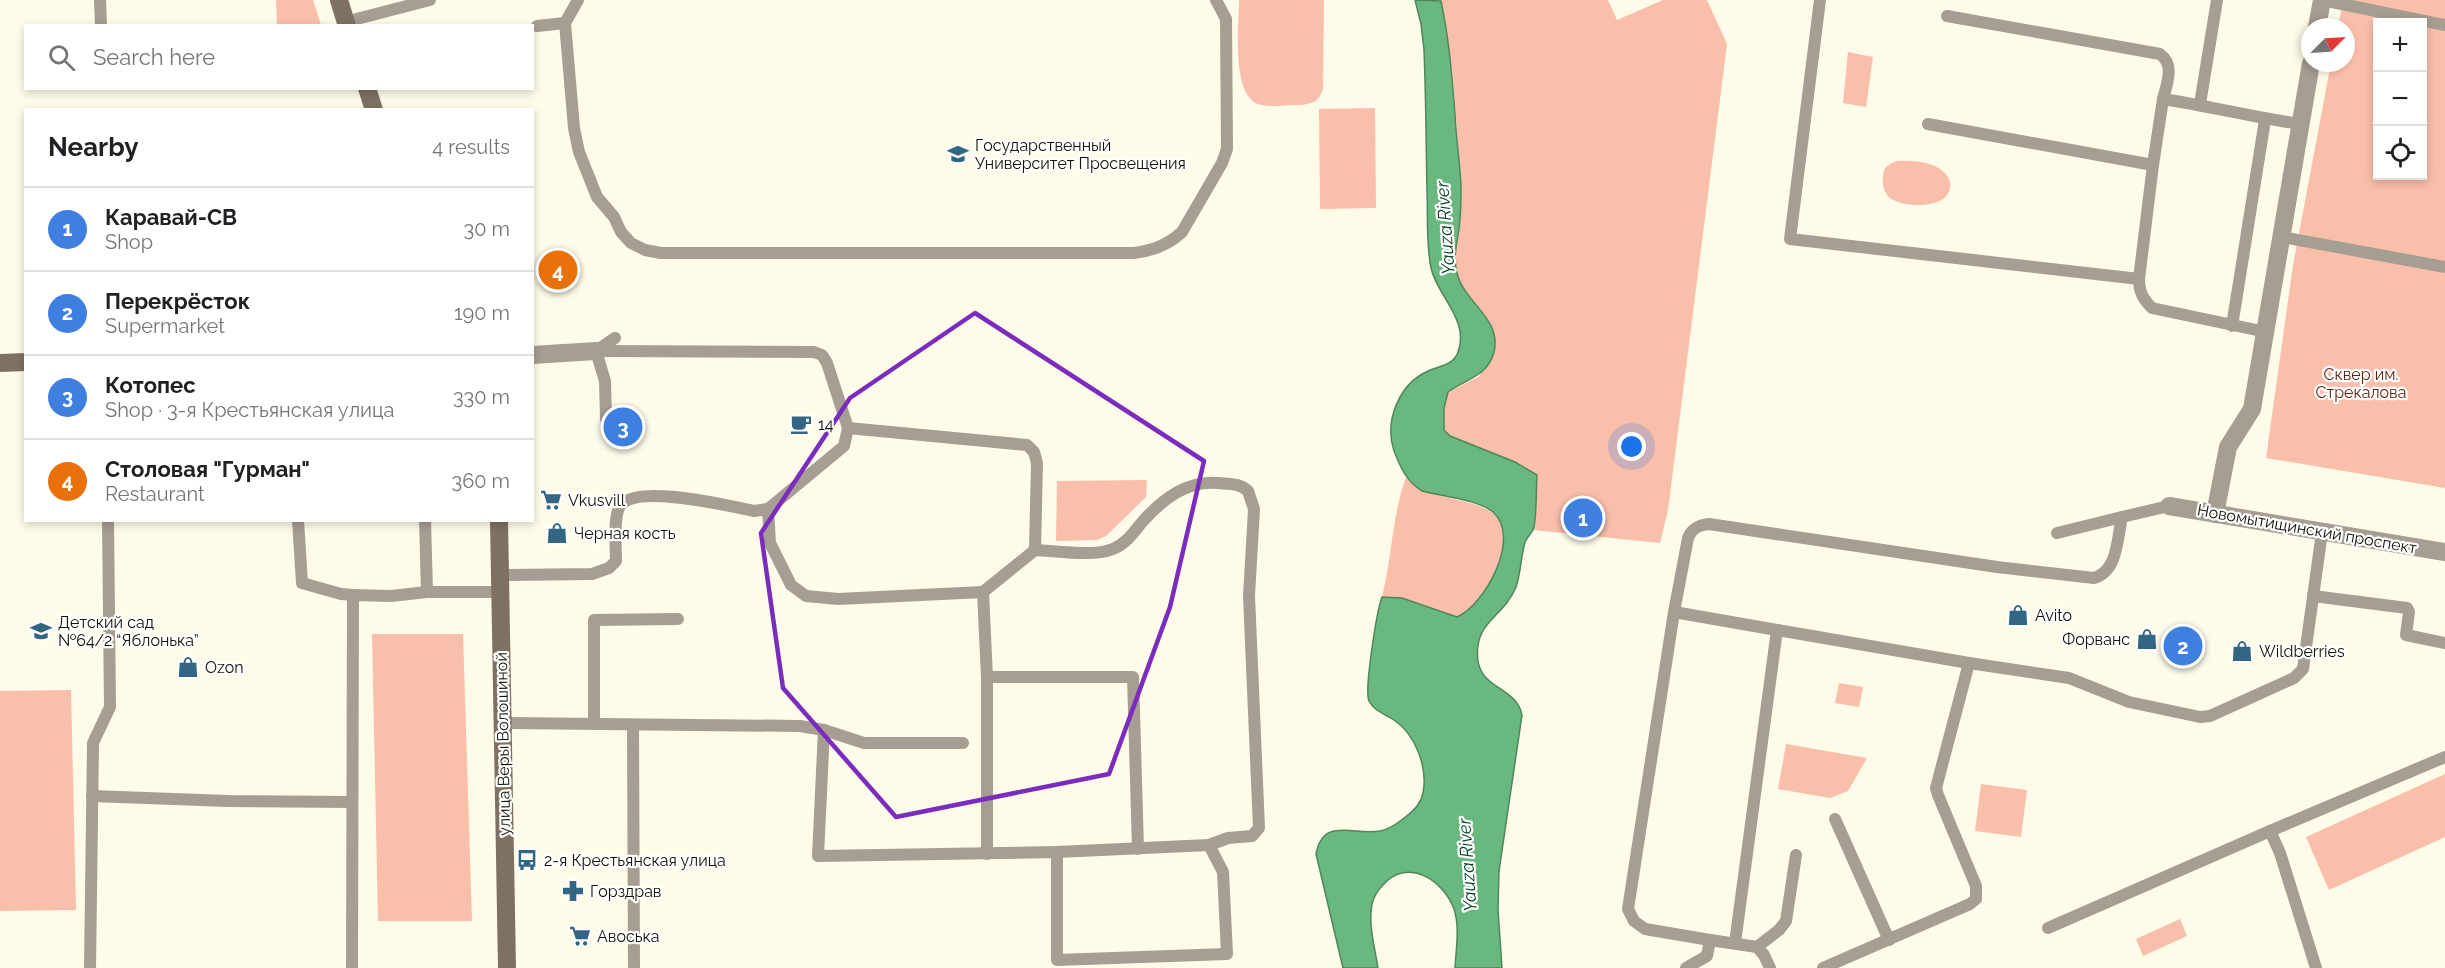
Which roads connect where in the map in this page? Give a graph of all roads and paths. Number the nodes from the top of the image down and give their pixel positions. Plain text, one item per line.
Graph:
1 (100, 0) edge
2 (339, 0) edge
3 (430, 0) edge
4 (578, 0) edge
5 (1216, 0) edge
6 (1820, 0) edge
7 (2217, 0) edge
8 (2322, 0) edge
9 (1947, 16) dead end
10 (2319, 18) edge
11 (564, 23) junction
12 (101, 24) edge
13 (346, 24) edge
14 (535, 24) edge
15 (2445, 26) edge
16 (2310, 72) edge
17 (368, 90) edge
18 (2163, 99) junction
19 (2200, 104) junction
20 (373, 108) edge
21 (2265, 120) junction
22 (1928, 124) dead end
23 (2301, 124) junction
24 (2153, 165) junction
25 (2282, 237) junction
26 (2445, 267) edge
27 (2139, 279) junction
28 (2232, 326) junction
29 (2266, 333) junction
30 (615, 338) dead end
31 (597, 351) junction
32 (534, 355) edge
33 (0, 363) edge
34 (24, 363) edge
35 (606, 419) dead end
36 (848, 428) junction
37 (2169, 506) joint
38 (768, 509) junction
39 (2215, 514) junction
40 (2122, 517) junction
41 (108, 522) edge
42 (298, 522) edge
43 (425, 522) edge
44 (500, 522) edge
45 (2322, 532) junction
46 (2057, 533) dead end
47 (1035, 550) junction
48 (2445, 552) edge
49 (501, 584) junction
50 (2300, 588) dead end
51 (427, 592) junction
52 (983, 592) junction
53 (2313, 593) junction
54 (352, 595) junction
55 (1674, 612) junction
56 (678, 619) dead end
57 (1777, 630) junction
58 (2445, 643) edge
59 (1970, 663) junction
60 (987, 676) junction
61 (503, 723) junction
62 (594, 724) junction
63 (633, 724) junction
64 (824, 730) junction
65 (963, 743) dead end
66 (2445, 757) edge
67 (92, 796) junction
68 (352, 802) junction
69 (1835, 819) dead end
70 (2270, 831) junction
71 (1209, 845) junction
72 (1138, 849) junction
73 (1057, 852) junction
74 (987, 854) junction
75 (1796, 855) dead end
76 (2048, 928) dead end
77 (1710, 940) junction
78 (1888, 940) junction
79 (1735, 943) junction
80 (1757, 947) junction
81 (90, 968) edge
82 (352, 968) edge
83 (507, 968) edge
84 (634, 968) edge
85 (1686, 968) edge
86 (1770, 968) edge
87 (1824, 968) edge
88 (2316, 968) edge

1 - 12 lane
2 - 13 street
3 - 13 lane
4 - 11 lane
5 - 11 lane
6 - 27 lane
7 - 19 lane
8 - 10 street
8 - 15 lane
9 - 18 lane
11 - 14 lane
16 - 23 street
17 - 20 street
18 - 19 lane
18 - 24 lane
19 - 21 lane
21 - 23 lane
21 - 28 lane
22 - 24 lane
23 - 25 street
24 - 27 lane
25 - 26 lane
25 - 29 street
27 - 28 lane
28 - 29 lane
29 - 39 street
30 - 31 lane
31 - 32 street
31 - 35 lane
31 - 36 lane
33 - 34 street
36 - 38 lane
36 - 47 lane
37 - 39 street, Новомытищинский проспект
37 - 40 lane
38 - 49 lane
38 - 52 lane
39 - 45 street, Новомытищинский проспект
40 - 46 lane
40 - 55 lane
41 - 67 lane
42 - 54 lane
43 - 51 lane
44 - 49 street, улица Веры Волошиной
45 - 48 street, Новомытищинский проспект
45 - 53 lane
47 - 52 lane
47 - 71 lane
49 - 51 lane
49 - 61 street, улица Веры Волошиной
50 - 53 lane
51 - 54 lane
52 - 60 lane
53 - 58 lane
53 - 59 lane
54 - 68 lane
55 - 57 lane
55 - 77 lane
56 - 62 lane
57 - 59 lane
57 - 79 lane
59 - 78 lane
60 - 72 lane
60 - 74 lane
61 - 62 lane
61 - 83 street, улица Веры Волошиной
62 - 63 lane
63 - 64 lane
63 - 84 lane
64 - 65 lane
64 - 74 lane
66 - 70 lane
67 - 68 lane
67 - 81 lane
68 - 82 lane
69 - 78 lane
70 - 76 lane
70 - 88 lane
71 - 72 lane
71 - 73 lane
72 - 73 lane
73 - 74 lane
75 - 80 lane
77 - 79 lane
77 - 85 lane
78 - 87 lane
79 - 80 lane
80 - 86 lane

